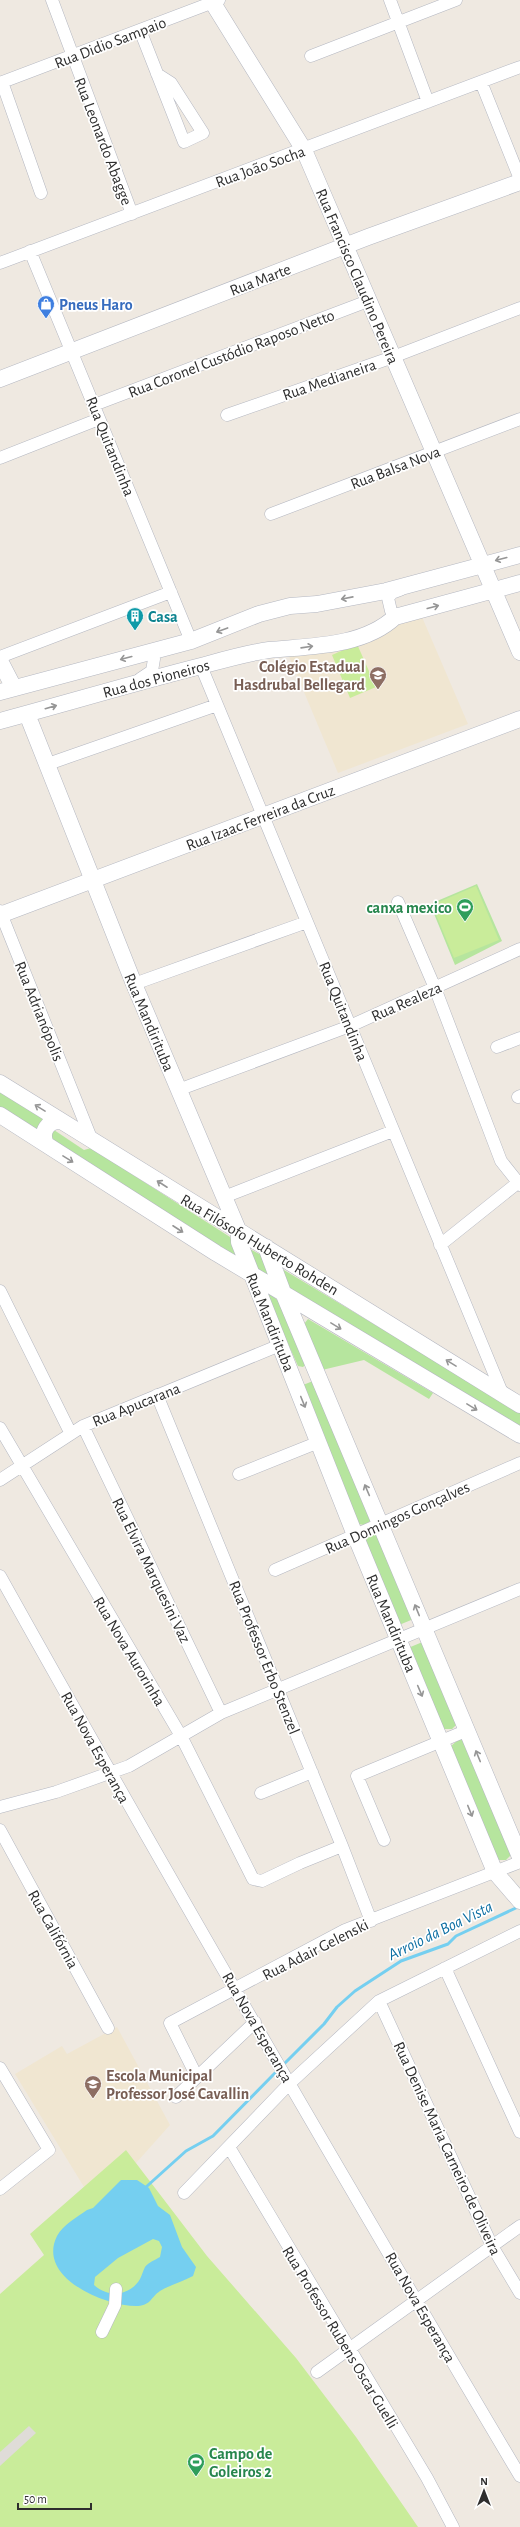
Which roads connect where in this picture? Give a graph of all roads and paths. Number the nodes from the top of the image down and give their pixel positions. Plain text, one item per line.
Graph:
1 (52, 0) edge
2 (390, 0) edge
3 (456, 0) edge
4 (214, 1) edge
5 (399, 23) junction
6 (140, 30) junction
7 (72, 56) junction
8 (311, 56) dead end
9 (520, 67) edge
10 (157, 74) junction
11 (481, 82) junction
12 (1, 83) edge
13 (428, 102) junction
14 (304, 150) junction
15 (520, 180) edge
16 (41, 193) dead end
17 (132, 214) junction
18 (345, 246) junction
19 (30, 251) junction
20 (0, 263) edge
21 (368, 302) junction
22 (520, 308) edge
23 (72, 351) junction
24 (393, 357) junction
25 (0, 378) edge
26 (94, 406) junction
27 (227, 416) dead end
28 (99, 419) junction
29 (520, 420) edge
30 (435, 452) junction
31 (0, 458) edge
32 (271, 514) dead end
33 (520, 555) edge
34 (483, 564) junction
35 (429, 579) junction
36 (520, 583) edge
37 (494, 590) junction
38 (171, 592) junction
39 (398, 616) junction
40 (191, 641) junction
41 (151, 651) junction
42 (520, 652) edge
43 (0, 657) edge
44 (0, 661) edge
45 (201, 666) junction
46 (7, 690) edge
47 (109, 691) junction
48 (218, 705) junction
49 (27, 714) junction
50 (520, 720) edge
51 (0, 721) edge
52 (48, 764) junction
53 (263, 816) junction
54 (93, 880) junction
55 (398, 902) dead end
56 (0, 914) edge
57 (307, 922) junction
58 (520, 949) edge
59 (134, 984) junction
60 (435, 988) junction
61 (350, 1026) junction
62 (520, 1038) edge
63 (497, 1047) dead end
64 (0, 1083) edge
65 (178, 1090) junction
66 (81, 1111) junction
67 (0, 1115) edge
68 (63, 1122) junction
69 (393, 1131) junction
70 (92, 1138) junction
71 (46, 1144) junction
72 (520, 1183) edge
73 (226, 1200) junction
74 (214, 1217) junction
75 (239, 1232) junction
76 (440, 1245) junction
77 (266, 1247) junction
78 (252, 1275) junction
79 (0, 1291) edge
80 (284, 1295) junction
81 (313, 1313) junction
82 (299, 1328) junction
83 (280, 1345) junction
84 (487, 1356) junction
85 (313, 1362) junction
86 (290, 1371) junction
87 (478, 1380) junction
88 (157, 1395) junction
89 (503, 1396) junction
90 (520, 1406) edge
91 (83, 1426) junction
92 (0, 1428) edge
93 (71, 1434) junction
94 (520, 1436) edge
95 (319, 1442) junction
96 (520, 1463) edge
97 (21, 1466) junction
98 (239, 1474) dead end
99 (0, 1480) edge
100 (382, 1524) junction
101 (355, 1535) junction
102 (275, 1570) dead end
103 (0, 1576) edge
104 (520, 1589) edge
105 (425, 1628) junction
106 (398, 1639) junction
107 (279, 1690) junction
108 (220, 1713) junction
109 (468, 1730) junction
110 (180, 1736) junction
111 (441, 1741) junction
112 (312, 1772) junction
113 (110, 1773) junction
114 (261, 1793) dead end
115 (0, 1807) edge
116 (0, 1830) edge
117 (384, 1840) dead end
118 (342, 1846) junction
119 (520, 1857) edge
120 (520, 1862) edge
121 (495, 1872) junction
122 (520, 1902) edge
123 (370, 1921) junction
124 (520, 1931) edge
125 (445, 1968) junction
126 (236, 1989) junction
127 (379, 2000) junction
128 (255, 2022) junction
129 (108, 2028) dead end
130 (0, 2068) edge
131 (197, 2077) junction
132 (290, 2083) junction
133 (176, 2097) dead end
134 (520, 2132) edge
135 (229, 2147) junction
136 (0, 2188) edge
137 (184, 2193) dead end
138 (520, 2226) edge
139 (492, 2246) junction
140 (520, 2293) edge
141 (116, 2296) dead end
142 (416, 2300) junction
143 (102, 2332) dead end
144 (348, 2349) junction
145 (317, 2372) dead end
146 (520, 2476) edge
147 (453, 2527) edge

1 - 7 street, Rua Leonardo Abagge
2 - 5 street
3 - 5 street
4 - 6 street, Rua Didio Sampaio
4 - 14 street, Rua Francisco Claudino Pereira
5 - 8 street
5 - 13 street
6 - 7 street, Rua Didio Sampaio
6 - 10 street
7 - 12 street, Rua Didio Sampaio
7 - 17 street, Rua Leonardo Abagge
9 - 11 street, Rua João Socha
10 - 10 street
11 - 13 street, Rua João Socha
11 - 15 street
12 - 16 street
13 - 14 street, Rua João Socha
14 - 17 street, Rua João Socha
14 - 18 street, Rua Francisco Claudino Pereira
15 - 18 street, Rua Marte
17 - 19 street, Rua João Socha
18 - 21 street, Rua Francisco Claudino Pereira
18 - 23 street, Rua Marte
19 - 20 street, Rua João Socha
19 - 23 street, Rua Quitandinha
21 - 24 street, Rua Francisco Claudino Pereira
21 - 26 street, Rua Coronel Custódio Raposo Netto
22 - 24 street, Rua Medianeira
23 - 25 street, Rua Marte
23 - 26 street, Rua Quitandinha
24 - 27 street, Rua Medianeira
24 - 30 street, Rua Francisco Claudino Pereira
26 - 28 street, Rua Quitandinha
28 - 31 street
28 - 38 street, Rua Quitandinha
29 - 30 street, Rua Balsa Nova
30 - 32 street, Rua Balsa Nova
30 - 34 street, Rua Francisco Claudino Pereira
33 -> 34 street, Rua dos Pioneiros
34 - 35 street, Rua dos Pioneiros
34 - 37 street, Rua Francisco Claudino Pereira
35 - 39 street
35 -> 40 street, Rua dos Pioneiros
36 - 37 street, Rua dos Pioneiros
39 -> 37 street, Rua dos Pioneiros
37 - 42 street, Rua Francisco Claudino Pereira
38 - 40 street, Rua Quitandinha
38 - 43 street
45 -> 39 street, Rua dos Pioneiros
40 - 41 street, Rua dos Pioneiros
41 -> 46 street, Rua dos Pioneiros
41 - 47 street
44 - 46 street
45 - 47 street, Rua dos Pioneiros
45 - 48 street, Rua Quitandinha
49 -> 47 street, Rua dos Pioneiros
48 - 52 street
48 - 53 street, Rua Quitandinha
49 - 51 street, Rua dos Pioneiros
49 - 52 street, Rua Mandirituba
50 - 53 street, Rua Izaac Ferreira da Cruz
52 - 54 street, Rua Mandirituba
53 - 54 street, Rua Izaac Ferreira da Cruz
53 - 57 street, Rua Quitandinha
54 - 56 street, Rua Izaac Ferreira da Cruz
54 - 59 street, Rua Mandirituba
55 - 60 street
56 - 66 street, Rua Adrianópolis
57 - 59 street
57 - 61 street, Rua Quitandinha
58 - 60 street, Rua Realeza
59 - 65 street, Rua Mandirituba
60 - 61 street, Rua Realeza
60 - 72 street
61 - 65 street, Rua Realeza
61 - 69 street, Rua Quitandinha
62 - 63 street
68 -> 64 street, Rua Filósofo Huberto Rohden
65 - 73 street, Rua Mandirituba
66 - 68 street
66 - 70 street, Rua Adrianópolis
67 - 71 street, Rua Filósofo Huberto Rohden
68 - 70 street, Rua Filósofo Huberto Rohden
68 - 71 street
69 - 73 street
69 - 76 street, Rua Quitandinha
74 -> 70 street, Rua Filósofo Huberto Rohden
71 -> 78 street, Rua Filósofo Huberto Rohden
72 - 76 street
73 - 74 street
73 - 75 street, Rua Mandirituba
74 - 75 street, Rua Filósofo Huberto Rohden
75 - 77 street, Rua Filósofo Huberto Rohden
75 - 78 street, Rua Mandirituba
76 - 84 street, Rua Quitandinha
77 - 80 street, Rua Mandirituba
87 -> 77 street, Rua Filósofo Huberto Rohden
78 - 80 street, Rua Filósofo Huberto Rohden
78 - 83 street, Rua Mandirituba
79 - 93 street
80 - 81 street, Rua Filósofo Huberto Rohden
80 - 82 street, Rua Mandirituba
81 - 82 street
81 -> 94 street, Rua Filósofo Huberto Rohden
82 - 85 street, Rua Mandirituba
83 - 86 street, Rua Mandirituba
83 - 88 street, Rua Apucarana
84 - 87 street, Rua Quitandinha
84 - 89 street, Rua Quitandinha
85 - 86 street
100 -> 85 street, Rua Mandirituba
86 -> 95 street, Rua Mandirituba
87 - 89 street, Rua Filósofo Huberto Rohden
88 - 91 street, Rua Apucarana
88 - 107 street, Rua Professor Erbo Stenzel
89 - 90 street, Rua Filósofo Huberto Rohden
91 - 93 street, Rua Apucarana
91 - 108 street, Rua Elvira Marquesini Vaz
92 - 97 street, Rua Nova Aurorinha
93 - 97 street, Rua Apucarana
95 - 98 street
95 - 101 street, Rua Mandirituba
96 - 100 street, Rua Domingos Gonçalves
97 - 99 street, Rua Apucarana
97 - 110 street, Rua Nova Aurorinha
100 - 101 street, Rua Domingos Gonçalves
105 -> 100 street, Rua Mandirituba
101 - 102 street, Rua Domingos Gonçalves
101 - 106 street, Rua Mandirituba
103 - 113 street, Rua Nova Esperança
104 - 105 street
105 - 106 street
105 - 109 street, Rua Mandirituba
106 - 107 street
106 -> 111 street, Rua Mandirituba
107 - 108 street
107 - 112 street, Rua Professor Erbo Stenzel
108 - 110 street
109 - 111 street
119 -> 109 street, Rua Mandirituba
110 - 113 street
110 - 118 street, Rua Nova Aurorinha
111 - 117 street
111 -> 121 street, Rua Mandirituba
112 - 114 street
112 - 118 street, Rua Professor Erbo Stenzel
113 - 115 street
113 - 126 street, Rua Nova Esperança
116 - 129 street, Rua Califórnia
118 - 123 street, Rua Professor Erbo Stenzel
120 - 121 street, Rua Adair Gelenski
121 - 122 street, Rua Mandirituba
121 - 123 street, Rua Adair Gelenski
123 - 126 street, Rua Adair Gelenski
124 - 125 street
125 - 127 street
125 - 134 street
126 - 128 street, Rua Nova Esperança
126 - 131 street, Rua Adair Gelenski
127 - 132 street
127 - 139 street, Rua Denise Maria Carneiro de Oliveira
128 - 131 street
128 - 132 street, Rua Nova Esperança
130 - 136 street
131 - 133 street
132 - 135 street
132 - 142 street, Rua Nova Esperança
135 - 137 street
135 - 144 street, Rua Professor Rubens Oscar Guelli
138 - 139 street
139 - 140 street, Rua Denise Maria Carneiro de Oliveira
139 - 142 street
141 - 143 street
142 - 144 street
142 - 146 street, Rua Nova Esperança
144 - 145 street
144 - 147 street, Rua Professor Rubens Oscar Guelli

